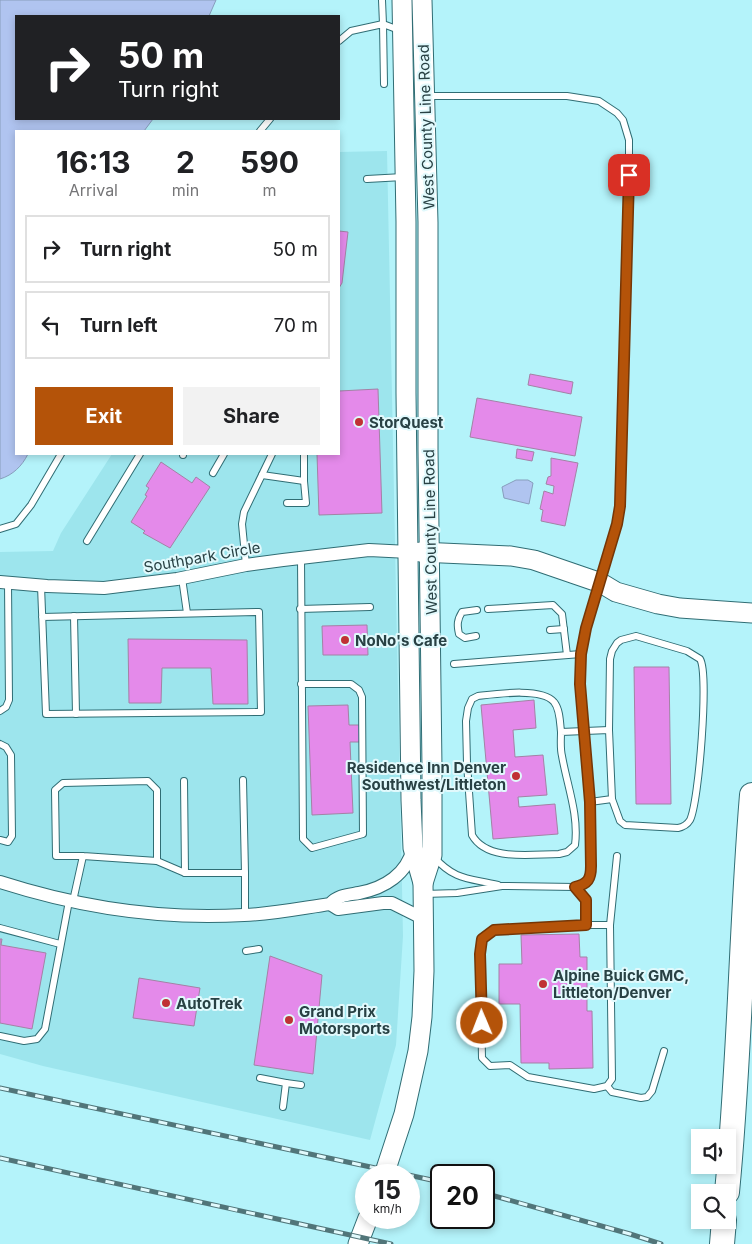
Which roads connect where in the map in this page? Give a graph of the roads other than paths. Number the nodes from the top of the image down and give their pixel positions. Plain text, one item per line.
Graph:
1 (382, 0) edge
2 (402, 0) edge
3 (422, 0) edge
4 (383, 24) junction
5 (403, 31) junction
6 (340, 40) edge
7 (384, 84) dead end
8 (425, 96) junction
9 (269, 120) edge
10 (261, 130) edge
11 (405, 177) junction
12 (367, 179) dead end
13 (60, 455) edge
14 (139, 455) edge
15 (223, 455) edge
16 (272, 455) edge
17 (304, 455) edge
18 (213, 473) dead end
19 (262, 475) junction
20 (304, 480) junction
21 (287, 503) dead end
22 (0, 529) edge
23 (87, 540) dead end
24 (408, 552) junction
25 (431, 553) junction
26 (300, 558) junction
27 (246, 565) junction
28 (182, 578) junction
29 (601, 582) junction
30 (4, 583) edge
31 (41, 586) junction
32 (370, 607) dead end
33 (300, 608) junction
34 (488, 609) dead end
35 (477, 610) dead end
36 (187, 613) junction
37 (752, 613) edge
38 (74, 616) junction
39 (42, 617) junction
40 (564, 629) junction
41 (550, 630) dead end
42 (476, 636) dead end
43 (581, 654) junction
44 (566, 655) junction
45 (454, 664) dead end
46 (301, 684) junction
47 (0, 711) edge
48 (76, 714) junction
49 (584, 730) junction
50 (609, 730) junction
51 (561, 732) junction
52 (0, 744) edge
53 (243, 780) dead end
54 (184, 781) dead end
55 (752, 795) edge
56 (612, 799) junction
57 (590, 802) junction
58 (0, 840) edge
59 (413, 848) junction
60 (432, 855) junction
61 (83, 856) junction
62 (617, 856) dead end
63 (157, 861) junction
64 (185, 873) junction
65 (245, 873) junction
66 (0, 882) edge
67 (502, 886) junction
68 (575, 887) junction
69 (423, 888) junction
70 (71, 901) junction
71 (330, 904) junction
72 (245, 915) junction
73 (422, 918) junction
74 (586, 925) junction
75 (610, 925) junction
76 (0, 928) edge
77 (60, 944) junction
78 (259, 949) dead end
79 (246, 951) dead end
80 (0, 1036) edge
81 (664, 1051) dead end
82 (260, 1078) dead end
83 (286, 1083) junction
84 (301, 1085) dead end
85 (607, 1086) junction
86 (283, 1107) dead end
87 (388, 1164) edge
88 (728, 1184) edge
89 (364, 1229) edge
90 (723, 1229) edge
91 (358, 1244) edge
92 (722, 1244) edge

1 - 4 lane
2 - 5 main road, West County Line Road
3 - 8 main road, West County Line Road
4 - 5 lane
4 - 6 lane
4 - 7 lane
5 - 11 main road, West County Line Road
8 - 25 main road, West County Line Road
8 - 29 lane
9 - 10 lane
11 - 12 lane
11 - 24 main road, West County Line Road
13 - 22 lane
14 - 23 lane
15 - 18 lane
16 - 19 lane
17 - 20 lane
19 - 20 lane
19 - 27 lane
20 - 21 lane
24 - 25 main road
24 - 26 street, Southpark Circle
24 - 59 main road, West County Line Road
25 - 29 main road
25 - 60 main road, West County Line Road
26 - 27 street, Southpark Circle
26 - 33 lane
27 - 28 street, Southpark Circle
28 - 31 street, Southpark Circle
28 - 36 lane
29 - 37 main road
29 - 43 lane
30 - 31 street, Southpark Circle
30 - 47 lane
31 - 39 lane
32 - 33 lane
33 - 46 lane
34 - 40 lane
35 - 42 lane
36 - 38 lane
36 - 48 lane
38 - 39 lane
38 - 48 lane
39 - 48 lane
40 - 41 lane
40 - 44 lane
43 - 44 lane
43 - 49 lane
44 - 45 lane
46 - 46 lane
49 - 50 lane
49 - 51 lane
49 - 57 lane
50 - 56 lane
50 - 56 lane
51 - 51 lane
52 - 58 lane
53 - 65 lane
54 - 64 lane
55 - 88 highway
56 - 57 lane
57 - 68 lane
59 - 69 main road, West County Line Road
59 - 71 street
60 - 67 lane
60 - 69 main road, West County Line Road
61 - 63 lane
61 - 63 lane
61 - 70 lane
62 - 75 lane
63 - 64 lane
64 - 65 lane
65 - 72 lane
66 - 70 street
67 - 68 lane
67 - 69 lane
68 - 74 lane
69 - 73 main road, West County Line Road
70 - 72 street
70 - 77 lane
71 - 72 street
71 - 73 street
73 - 87 main road, West County Line Road
74 - 75 lane
74 - 85 lane
75 - 85 lane
76 - 77 lane
77 - 80 lane
78 - 79 lane
81 - 85 lane
82 - 83 lane
83 - 84 lane
83 - 86 lane
89 - 91 main road
90 - 92 highway

